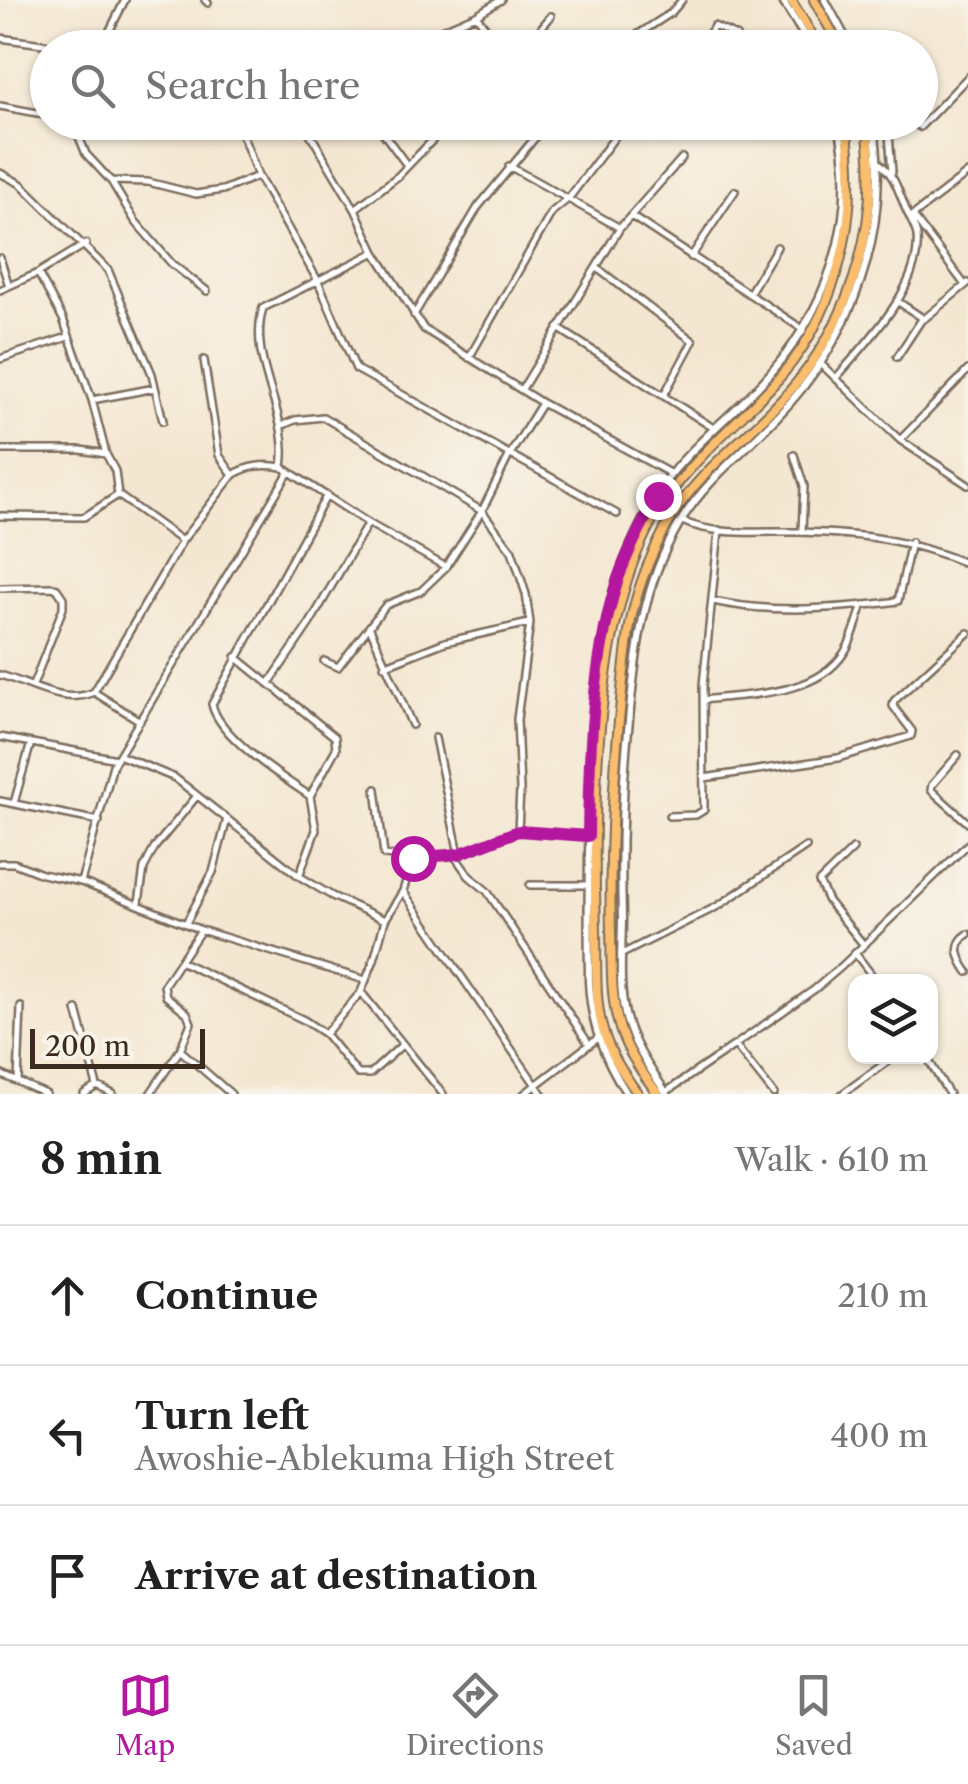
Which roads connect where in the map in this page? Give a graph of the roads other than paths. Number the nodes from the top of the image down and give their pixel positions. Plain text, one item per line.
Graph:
1 (125, 0) edge
2 (500, 0) edge
3 (682, 0) edge
4 (782, 0) edge
5 (791, 0) edge
6 (814, 0) edge
7 (826, 0) edge
8 (476, 16) junction
9 (551, 16) dead end
10 (111, 30) edge
11 (443, 30) edge
12 (487, 30) edge
13 (540, 30) edge
14 (644, 30) edge
15 (803, 30) edge
16 (807, 30) edge
17 (831, 30) edge
18 (842, 30) edge
19 (0, 38) edge
20 (30, 42) edge
21 (968, 77) edge
22 (0, 106) edge
23 (938, 108) edge
24 (30, 112) edge
25 (81, 140) edge
26 (245, 140) edge
27 (314, 140) edge
28 (387, 140) edge
29 (432, 140) edge
30 (532, 140) edge
31 (612, 140) edge
32 (843, 140) edge
33 (845, 140) edge
34 (872, 140) edge
35 (875, 140) edge
36 (889, 140) edge
37 (682, 158) dead end
38 (877, 161) junction
39 (406, 165) junction
40 (509, 166) junction
41 (892, 172) junction
42 (0, 173) edge
43 (968, 173) edge
44 (258, 176) junction
45 (110, 181) junction
46 (735, 190) dead end
47 (569, 198) junction
48 (355, 209) junction
49 (631, 216) junction
50 (911, 217) junction
51 (620, 228) junction
52 (86, 244) junction
53 (777, 246) dead end
54 (376, 252) junction
55 (691, 257) junction
56 (0, 258) edge
57 (597, 268) junction
58 (38, 273) junction
59 (318, 281) junction
60 (966, 284) edge
61 (9, 286) junction
62 (0, 290) edge
63 (207, 291) dead end
64 (749, 294) junction
65 (897, 301) junction
66 (414, 315) junction
67 (922, 319) junction
68 (558, 328) junction
69 (804, 330) junction
70 (69, 336) junction
71 (897, 357) dead end
72 (469, 358) junction
73 (0, 359) edge
74 (204, 360) dead end
75 (822, 366) junction
76 (968, 370) edge
77 (836, 378) junction
78 (155, 388) junction
79 (521, 390) junction
80 (664, 395) junction
81 (92, 400) junction
82 (542, 403) junction
83 (164, 421) dead end
84 (281, 426) junction
85 (715, 429) junction
86 (900, 440) junction
87 (0, 450) edge
88 (106, 454) junction
89 (794, 455) dead end
90 (509, 456) junction
91 (282, 467) junction
92 (288, 472) junction
93 (233, 474) junction
94 (671, 474) junction
95 (968, 486) edge
96 (327, 494) junction
97 (118, 496) junction
98 (482, 510) junction
99 (618, 514) dead end
100 (0, 516) edge
101 (680, 521) junction
102 (368, 523) junction
103 (719, 530) junction
104 (802, 532) junction
105 (182, 542) junction
106 (911, 542) junction
107 (968, 564) edge
108 (446, 567) junction
109 (0, 588) edge
110 (713, 602) junction
111 (862, 606) junction
112 (530, 622) junction
113 (370, 628) junction
114 (968, 634) edge
115 (236, 657) junction
116 (324, 661) dead end
117 (384, 666) junction
118 (0, 674) edge
119 (270, 682) junction
120 (33, 685) junction
121 (94, 692) junction
122 (704, 700) junction
123 (140, 721) junction
124 (412, 725) dead end
125 (0, 737) edge
126 (435, 738) dead end
127 (31, 744) junction
128 (958, 755) dead end
129 (118, 757) junction
130 (620, 759) junction
131 (704, 778) junction
132 (376, 788) dead end
133 (596, 790) junction
134 (613, 791) junction
135 (196, 796) junction
136 (310, 796) junction
137 (0, 801) edge
138 (14, 804) junction
139 (669, 816) dead end
140 (98, 820) junction
141 (227, 820) junction
142 (968, 822) edge
143 (518, 831) junction
144 (588, 836) junction
145 (968, 844) edge
146 (806, 847) dead end
147 (853, 849) dead end
148 (456, 854) junction
149 (413, 858) junction
150 (0, 862) edge
151 (298, 876) junction
152 (81, 882) junction
153 (587, 884) junction
154 (530, 886) dead end
155 (610, 889) junction
156 (403, 892) junction
157 (621, 892) junction
158 (139, 903) junction
159 (385, 920) junction
160 (186, 924) junction
161 (201, 930) junction
162 (968, 934) edge
163 (864, 944) junction
164 (855, 953) junction
165 (622, 954) junction
166 (182, 962) junction
167 (968, 972) edge
168 (871, 974) edge
169 (365, 980) junction
170 (361, 992) junction
171 (21, 1007) dead end
172 (76, 1010) dead end
173 (325, 1034) junction
174 (598, 1038) junction
175 (403, 1044) junction
176 (589, 1044) junction
177 (734, 1045) junction
178 (180, 1050) junction
179 (884, 1064) edge
180 (931, 1064) edge
181 (0, 1074) edge
182 (18, 1081) junction
183 (97, 1086) junction
184 (536, 1086) junction
185 (663, 1093) edge
186 (46, 1094) edge
187 (84, 1094) edge
188 (113, 1094) edge
189 (150, 1094) edge
190 (231, 1094) edge
191 (444, 1094) edge
192 (524, 1094) edge
193 (542, 1094) edge
194 (627, 1094) edge
195 (638, 1094) edge
196 (774, 1094) edge
197 (842, 1094) edge
198 (949, 1094) edge

1 - 10 street
2 - 8 street
3 - 14 street
4 - 15 street
5 - 16 main road
6 - 17 main road
7 - 18 street
8 - 11 street
8 - 12 street
9 - 13 street
19 - 20 street
21 - 23 street
22 - 24 street
25 - 45 street
26 - 44 street
27 - 48 street
28 - 39 street
29 - 39 street
30 - 40 street
31 - 47 street
32 - 69 street
33 - 133 main road
34 - 130 main road
35 - 38 street
36 - 41 street
37 - 49 street
38 - 41 street
38 - 75 street
39 - 48 street
40 - 47 street
40 - 66 street
41 - 50 street
42 - 52 street
43 - 50 street
44 - 45 street
44 - 59 street
45 - 63 street
46 - 55 street
47 - 51 street
47 - 72 street
48 - 54 street
49 - 51 street
49 - 55 street
50 - 60 street
50 - 65 street
51 - 57 street
52 - 58 street
52 - 78 street
53 - 64 street
54 - 59 street
54 - 66 street
55 - 64 street
56 - 61 street
57 - 68 street
57 - 80 street
58 - 61 street
58 - 70 street
59 - 84 street
59 - 90 street
60 - 67 street
61 - 62 street
64 - 69 street
65 - 67 street
65 - 77 street
66 - 72 street
67 - 71 street
68 - 79 street
68 - 80 street
69 - 85 street
70 - 73 street
70 - 81 street
72 - 79 street
74 - 93 street
75 - 77 street
75 - 101 street
76 - 86 street
77 - 86 street
78 - 81 street
78 - 83 street
79 - 82 street
80 - 85 street
81 - 88 street
82 - 90 street
82 - 94 street
84 - 91 street
84 - 98 street
85 - 94 street
86 - 95 street
87 - 88 street
88 - 97 street
89 - 104 street
90 - 98 street
90 - 99 street
91 - 92 street
91 - 93 street
92 - 96 street
92 - 123 street
93 - 105 street
94 - 144 street
96 - 102 street
96 - 115 street
97 - 100 street
97 - 105 street
98 - 108 street
98 - 112 street
101 - 103 street
101 - 130 street
102 - 108 street
102 - 119 street
103 - 104 street
103 - 110 street
104 - 106 street
105 - 121 street
106 - 107 street
106 - 111 street
108 - 113 street
109 - 120 street
110 - 111 street
110 - 122 street
111 - 122 street
112 - 117 street
112 - 143 street
113 - 116 street
113 - 117 street
114 - 131 street
115 - 119 street
115 - 136 street
117 - 124 street
118 - 120 street
119 - 136 street
120 - 121 street
121 - 123 street
122 - 131 street
123 - 129 street
125 - 127 street
126 - 148 street
127 - 129 street
127 - 138 street
128 - 142 street
129 - 135 street
129 - 140 street
130 - 134 main road
130 - 157 street
131 - 139 street
132 - 149 street
133 - 134 main road
133 - 195 main road
134 - 155 main road
135 - 141 street
135 - 158 street
136 - 151 street
137 - 138 street
138 - 140 street
140 - 152 street
141 - 151 street
141 - 160 street
143 - 144 street
143 - 148 street
144 - 153 street
145 - 163 street
146 - 165 street
147 - 163 street
148 - 149 street
148 - 176 street
149 - 156 street
150 - 152 street
151 - 159 street
152 - 158 street
153 - 154 street
153 - 174 street
155 - 157 main road
155 - 185 main road
156 - 159 street
156 - 184 street
157 - 165 street
158 - 160 street
159 - 169 street
160 - 161 street
161 - 166 street
161 - 169 street
162 - 167 street
163 - 164 street
164 - 168 street
164 - 177 street
165 - 185 street
166 - 173 street
166 - 178 street
169 - 170 street
170 - 173 street
170 - 175 street
171 - 182 street
172 - 183 street
173 - 175 street
174 - 176 street
174 - 194 street
175 - 191 street
176 - 184 street
177 - 185 street
177 - 196 street
178 - 189 street
178 - 190 street
179 - 197 street
180 - 198 street
181 - 182 street
182 - 186 street
183 - 187 street
183 - 188 street
184 - 192 street
184 - 193 street

